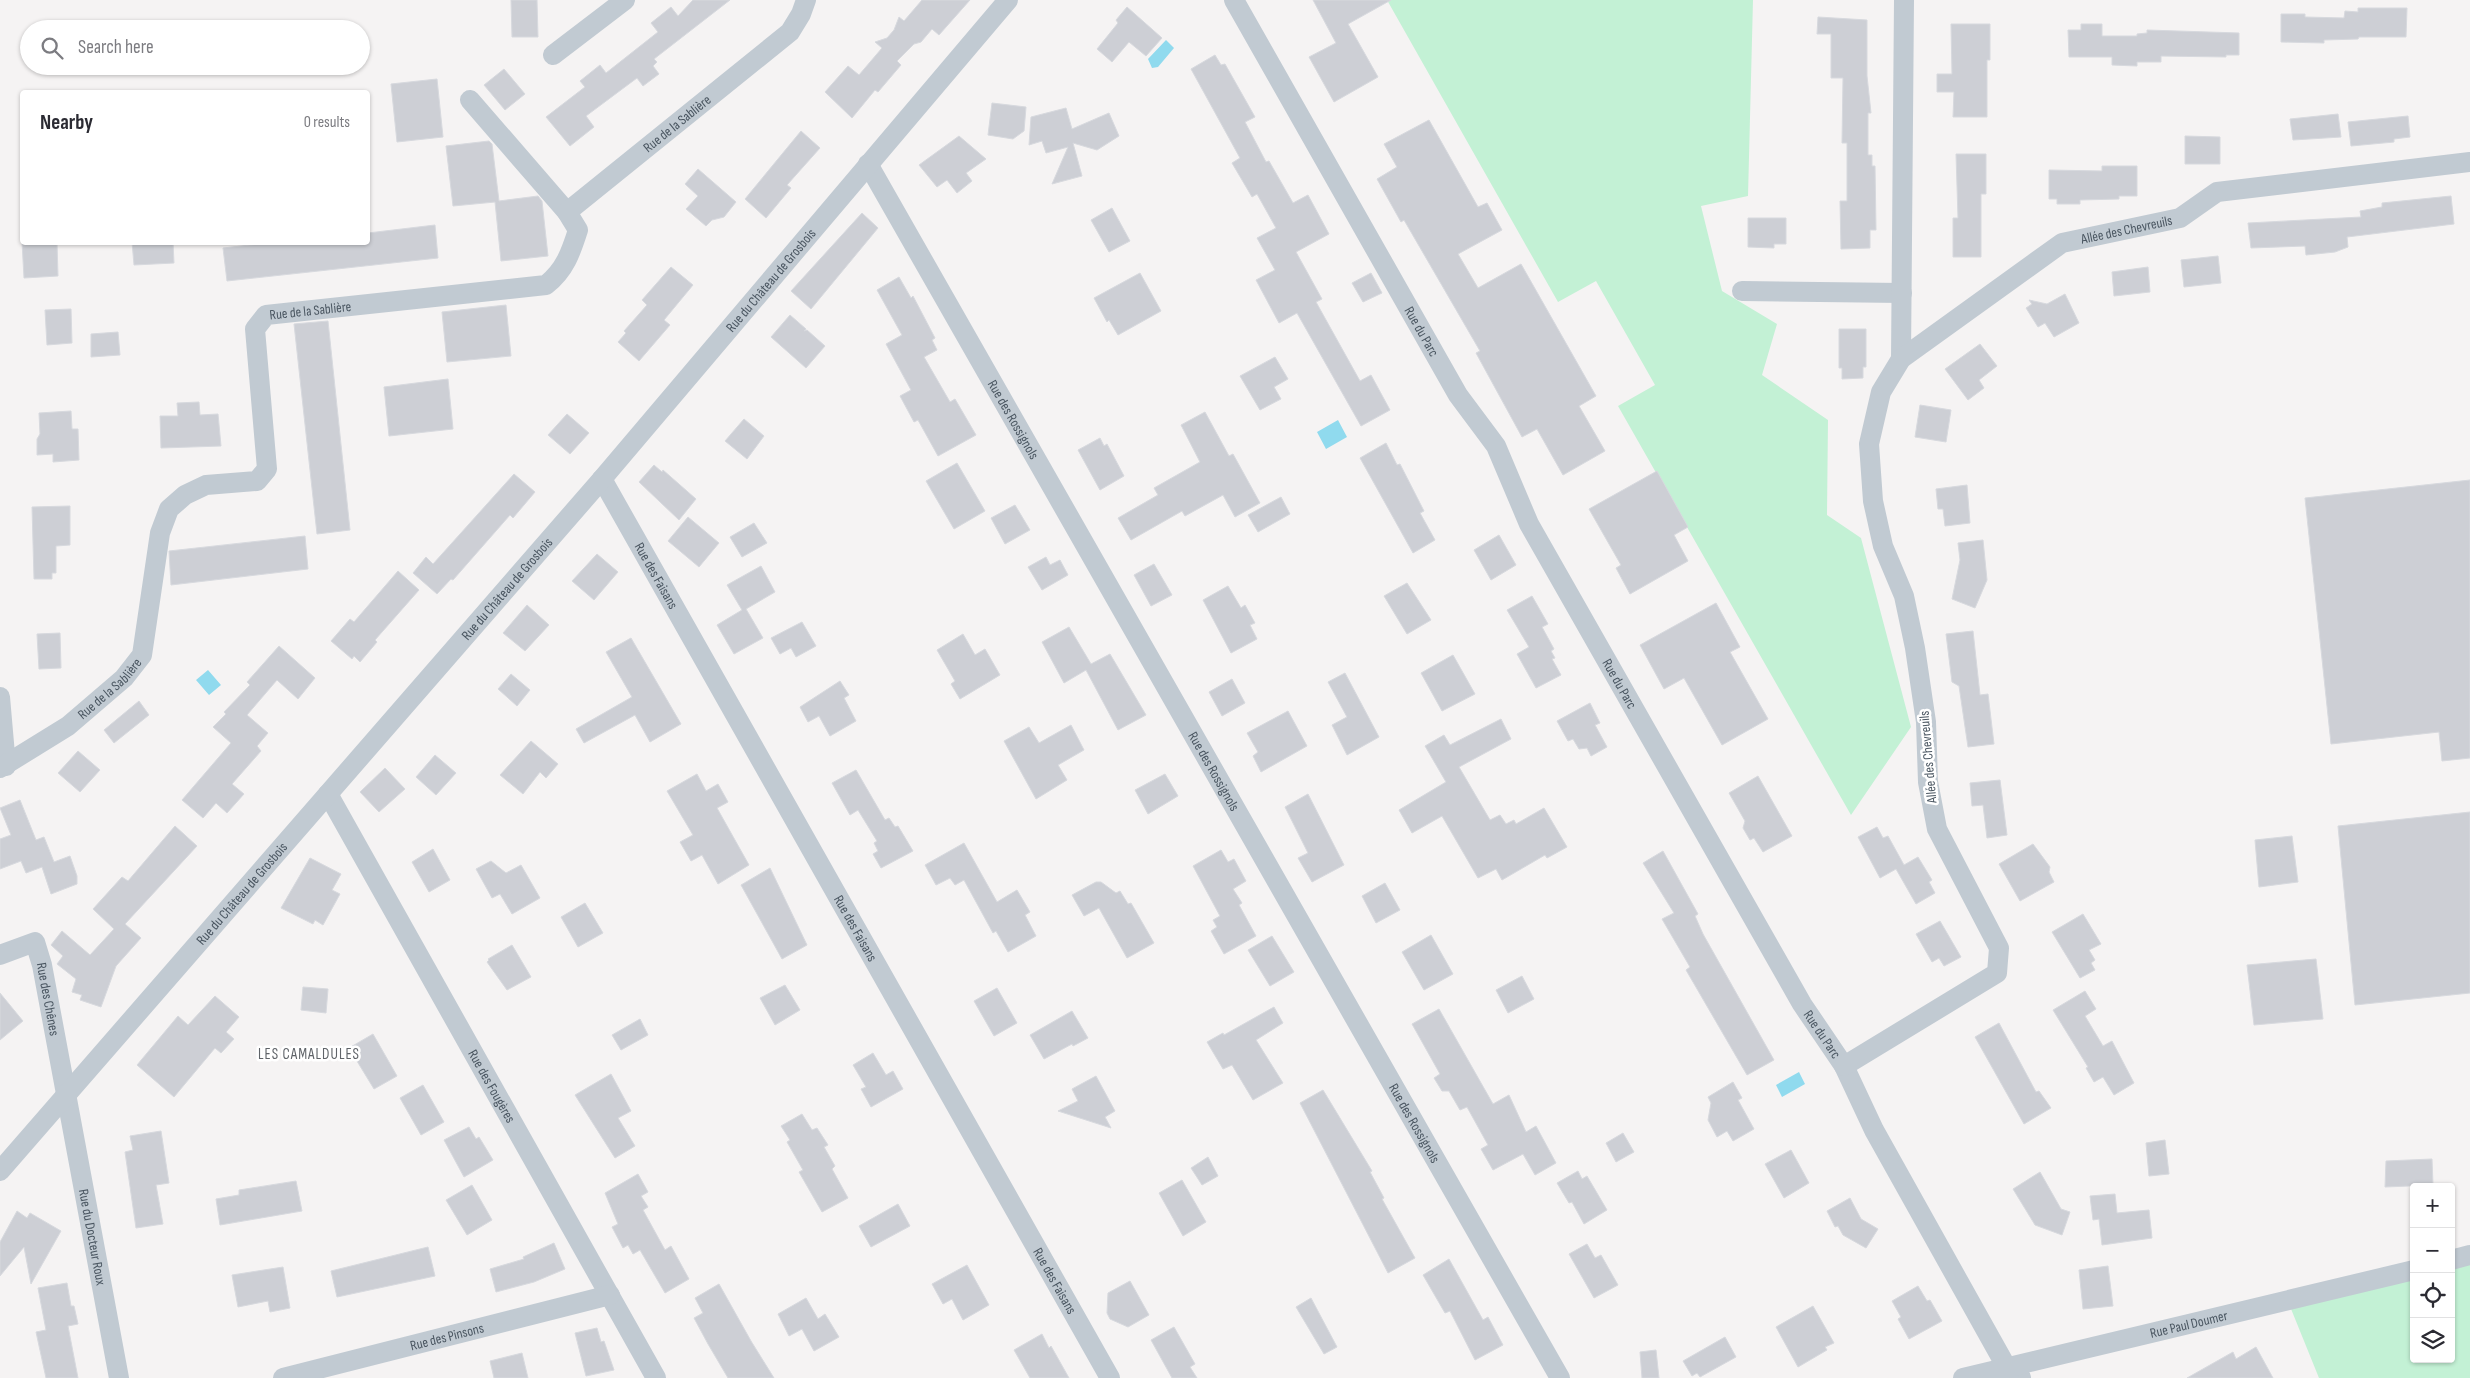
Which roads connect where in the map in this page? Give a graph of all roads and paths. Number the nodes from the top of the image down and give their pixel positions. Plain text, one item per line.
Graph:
1 (625, 0) edge
2 (806, 0) edge
3 (1008, 0) edge
4 (1234, 0) edge
5 (1904, 0) edge
6 (553, 55) dead end
7 (470, 100) dead end
8 (2470, 162) edge
9 (868, 164) junction
10 (567, 212) junction
11 (1742, 291) dead end
12 (1902, 293) junction
13 (1900, 359) junction
14 (602, 479) junction
15 (0, 698) edge
16 (3, 767) edge
17 (328, 794) junction
18 (0, 956) edge
19 (1844, 1066) junction
20 (66, 1095) junction
21 (0, 1171) edge
22 (2470, 1255) edge
23 (2455, 1259) edge
24 (2410, 1271) edge
25 (610, 1295) junction
26 (2014, 1373) edge
27 (119, 1378) edge
28 (283, 1378) edge
29 (656, 1378) edge
30 (1110, 1378) edge
31 (1560, 1378) edge
32 (1963, 1378) edge

1 - 6 street
2 - 10 street, Rue de la Sablière
3 - 9 street, Rue du Château de Grosbois
4 - 19 street, Rue du Parc
5 - 12 street, Allée des Chevreuils
7 - 10 street
8 - 13 street, Allée des Chevreuils
9 - 14 street, Rue du Château de Grosbois
9 - 31 street, Rue des Rossignols
10 - 16 street, Rue de la Sablière
11 - 12 street
12 - 13 street, Allée des Chevreuils
13 - 19 street, Allée des Chevreuils
14 - 17 street, Rue du Château de Grosbois
14 - 30 street, Rue des Faisans
15 - 16 street
17 - 20 street, Rue du Château de Grosbois
17 - 25 street, Rue des Fougères
18 - 20 street, Rue des Chênes
19 - 26 street, Rue du Parc
20 - 21 street, Rue du Château de Grosbois
20 - 27 street, Rue du Docteur Roux
22 - 23 street
24 - 26 street, Rue Paul Doumer
25 - 28 street, Rue des Pinsons
25 - 29 street, Rue des Fougères
26 - 32 street, Rue Paul Doumer

